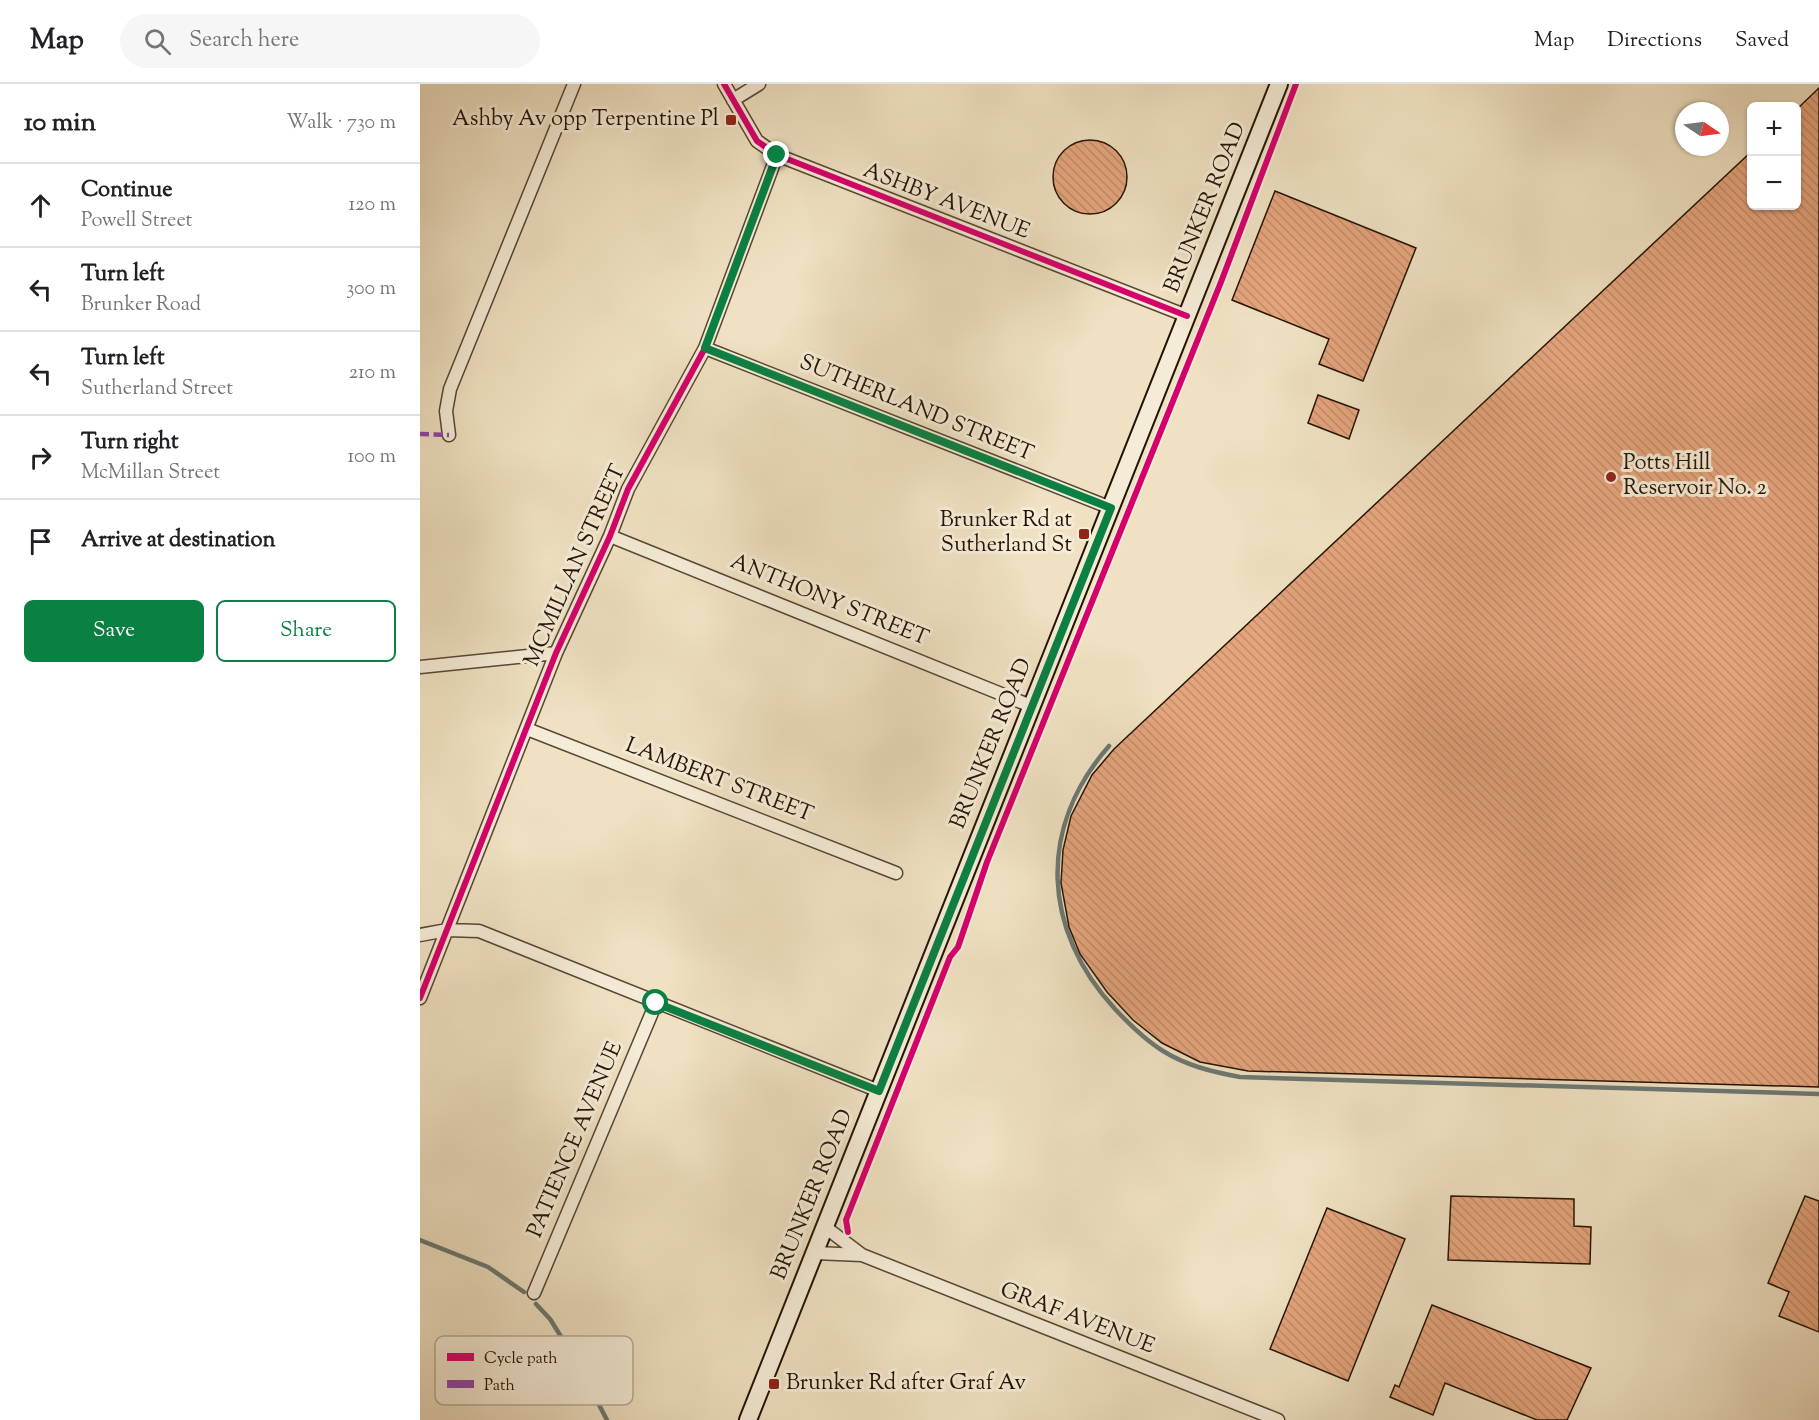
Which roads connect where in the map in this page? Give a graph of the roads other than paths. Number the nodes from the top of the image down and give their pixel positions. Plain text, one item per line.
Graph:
1 (574, 84) edge
2 (724, 84) edge
3 (759, 84) edge
4 (1279, 84) edge
5 (733, 100) junction
6 (777, 155) junction
7 (1187, 316) junction
8 (705, 348) junction
9 (449, 435) dead end
10 (1111, 508) junction
11 (610, 536) junction
12 (556, 653) junction
13 (420, 667) edge
14 (1031, 706) junction
15 (527, 729) junction
16 (896, 873) dead end
17 (447, 930) junction
18 (420, 935) edge
19 (420, 998) edge
20 (656, 1003) junction
21 (879, 1091) junction
22 (825, 1227) junction
23 (815, 1253) junction
24 (862, 1255) junction
25 (534, 1293) dead end
26 (1248, 1414) edge
27 (748, 1420) edge
28 (1278, 1420) edge

1 - 9 street
2 - 5 street, ASHBY AVENUE
3 - 5 street
4 - 7 main road, BRUNKER ROAD
5 - 6 street, ASHBY AVENUE
6 - 7 street, ASHBY AVENUE
6 - 8 street, MCMILLAN STREET
7 - 10 main road, BRUNKER ROAD
8 - 10 street, SUTHERLAND STREET
8 - 11 street, MCMILLAN STREET
10 - 14 main road, BRUNKER ROAD
11 - 12 street, MCMILLAN STREET
11 - 14 street, ANTHONY STREET
12 - 13 street
12 - 15 street, MCMILLAN STREET
14 - 21 main road, BRUNKER ROAD
15 - 16 street, LAMBERT STREET
15 - 17 street, MCMILLAN STREET
17 - 18 street
17 - 19 street, MCMILLAN STREET
17 - 20 street
20 - 21 street
20 - 25 street, PATIENCE AVENUE
21 - 22 main road, BRUNKER ROAD
22 - 23 main road, BRUNKER ROAD
22 - 24 street, GRAF AVENUE
23 - 24 street, GRAF AVENUE
23 - 27 main road, BRUNKER ROAD
24 - 26 street, GRAF AVENUE
26 - 28 street, GRAF AVENUE

